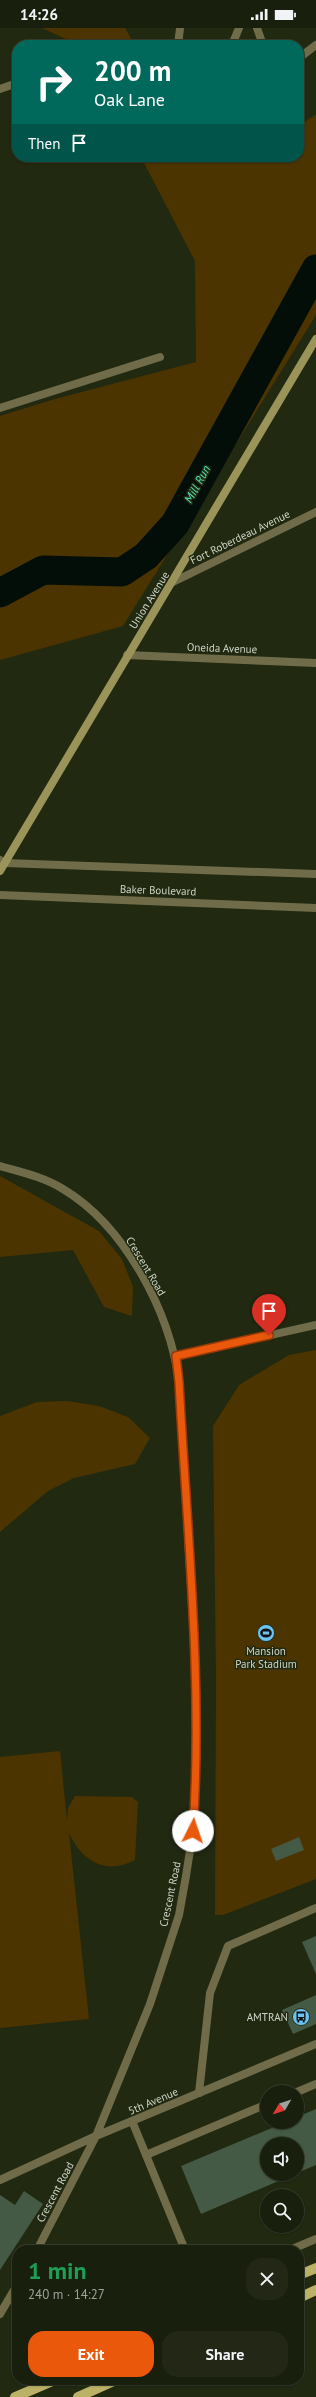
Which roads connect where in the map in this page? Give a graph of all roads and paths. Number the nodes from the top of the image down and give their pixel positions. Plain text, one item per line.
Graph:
1 (180, 28) edge
2 (240, 28) edge
3 (256, 28) edge
4 (179, 40) edge
5 (234, 40) edge
6 (261, 40) edge
7 (316, 45) edge
8 (304, 54) edge
9 (12, 85) edge
10 (0, 89) edge
11 (316, 339) edge
12 (160, 357) dead end
13 (0, 408) edge
14 (316, 512) edge
15 (173, 582) junction
16 (127, 655) junction
17 (316, 663) edge
18 (2, 861) edge
19 (0, 871) edge
20 (316, 874) edge
21 (0, 895) edge
22 (316, 908) edge
23 (0, 1166) edge
24 (316, 1325) edge
25 (176, 1356) junction
26 (316, 1908) edge
27 (316, 2044) edge
28 (316, 2084) edge
29 (304, 2089) edge
30 (198, 2093) junction
31 (260, 2107) edge
32 (132, 2121) junction
33 (96, 2136) junction
34 (146, 2155) junction
35 (0, 2180) edge
36 (316, 2239) edge
37 (40, 2245) edge
38 (183, 2245) edge
39 (302, 2245) edge
40 (316, 2268) edge
41 (304, 2273) edge
42 (316, 2290) edge
43 (12, 2294) edge
44 (304, 2296) edge
45 (0, 2314) edge
46 (43, 2385) edge
47 (105, 2385) edge
48 (15, 2397) edge
49 (78, 2397) edge

1 - 4 street
2 - 5 street
3 - 6 street
7 - 8 street
9 - 10 street
11 - 15 main road, Union Avenue
12 - 13 street
14 - 15 street, Fort Roberdeau Avenue
15 - 16 main road, Union Avenue
16 - 17 street, Oneida Avenue
16 - 18 main road, Union Avenue
18 - 19 main road, Union Avenue
18 - 20 street, Baker Boulevard
21 - 22 street, Baker Boulevard
23 - 25 street, Crescent Road
24 - 25 street
25 - 33 street, Crescent Road
26 - 30 street
27 - 30 street, 5th Avenue
28 - 29 street
30 - 32 street, 5th Avenue
31 - 34 street
32 - 33 street, 5th Avenue
32 - 34 street
33 - 35 street, 5th Avenue
33 - 37 street, Crescent Road
34 - 38 street
36 - 39 street
40 - 41 main road
42 - 44 main road
43 - 45 street
46 - 48 main road
47 - 49 main road

